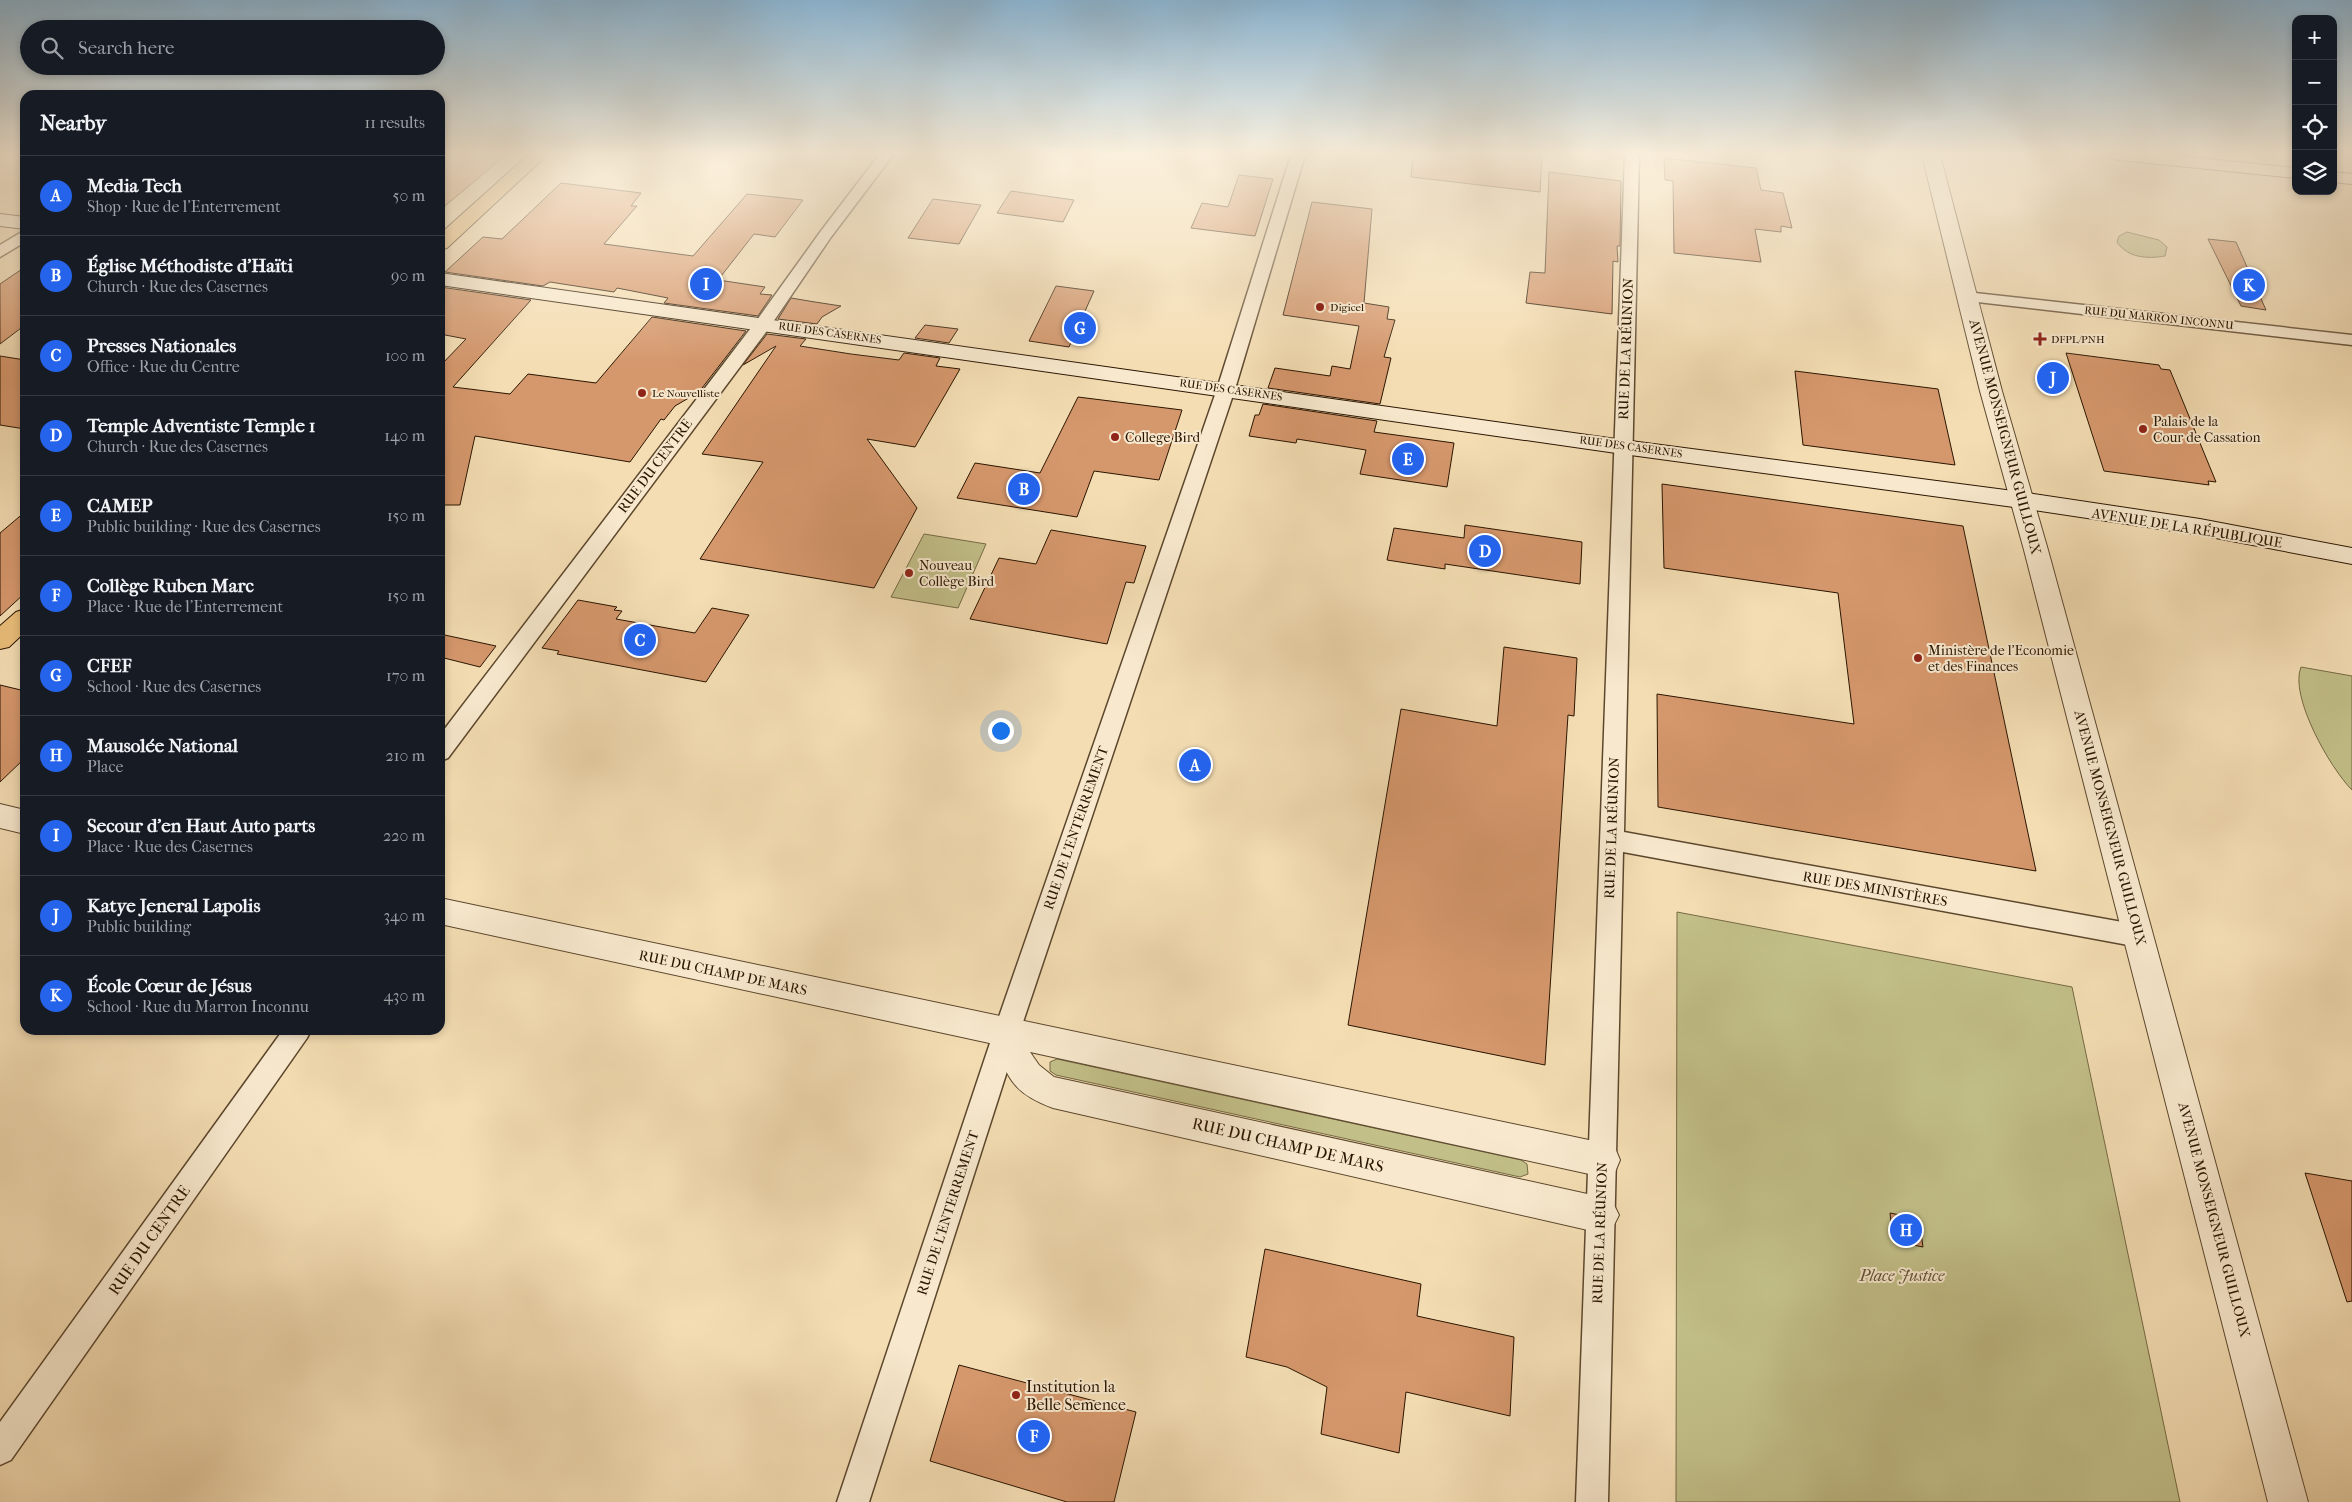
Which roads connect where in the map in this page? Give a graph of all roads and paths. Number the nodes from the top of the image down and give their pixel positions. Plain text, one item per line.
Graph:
1 (461, 225) edge
2 (833, 225) edge
3 (1276, 225) edge
4 (1630, 225) edge
5 (1948, 225) edge
6 (20, 238) edge
7 (445, 239) edge
8 (0, 252) edge
9 (445, 280) edge
10 (1966, 296) junction
11 (763, 324) junction
12 (2352, 340) edge
13 (1226, 389) junction
14 (1623, 446) junction
15 (2021, 500) junction
16 (2352, 556) edge
17 (20, 622) edge
18 (0, 640) edge
19 (445, 745) edge
20 (0, 816) edge
21 (20, 821) edge
22 (1612, 840) junction
23 (445, 912) edge
24 (2139, 936) junction
25 (1006, 1034) junction
26 (294, 1035) edge
27 (1602, 1160) junction
28 (1601, 1215) junction
29 (0, 1449) edge
30 (854, 1502) edge
31 (1592, 1502) edge
32 (2288, 1502) edge

1 - 7 main road
2 - 11 street, RUE DU CENTRE
3 - 13 street, RUE DE L'ENTERREMENT
4 - 14 street, RUE DE LA RÉUNION
5 - 10 street, AVENUE MONSEIGNEUR GUILLOUX
6 - 8 street
9 - 11 street, RUE DES CASERNES
10 - 12 street, RUE DU MARRON INCONNU
10 - 15 street, AVENUE MONSEIGNEUR GUILLOUX
11 - 13 street, RUE DES CASERNES
11 - 19 street, RUE DU CENTRE
13 - 14 street, RUE DES CASERNES
13 - 25 street, RUE DE L'ENTERREMENT
14 - 15 street, RUE DES CASERNES
14 - 22 street, RUE DE LA RÉUNION
15 - 16 street, AVENUE DE LA RÉPUBLIQUE
15 - 24 street, AVENUE MONSEIGNEUR GUILLOUX
17 - 18 main road
20 - 21 street
22 - 24 street, RUE DES MINISTÈRES
22 - 27 street, RUE DE LA RÉUNION
23 - 25 street, RUE DU CHAMP DE MARS
24 - 32 street, AVENUE MONSEIGNEUR GUILLOUX
25 - 27 street, RUE DU CHAMP DE MARS
25 - 28 street, RUE DU CHAMP DE MARS
25 - 30 street, RUE DE L'ENTERREMENT
26 - 29 street, RUE DU CENTRE
27 - 28 street, RUE DE LA RÉUNION
28 - 31 street, RUE DE LA RÉUNION

